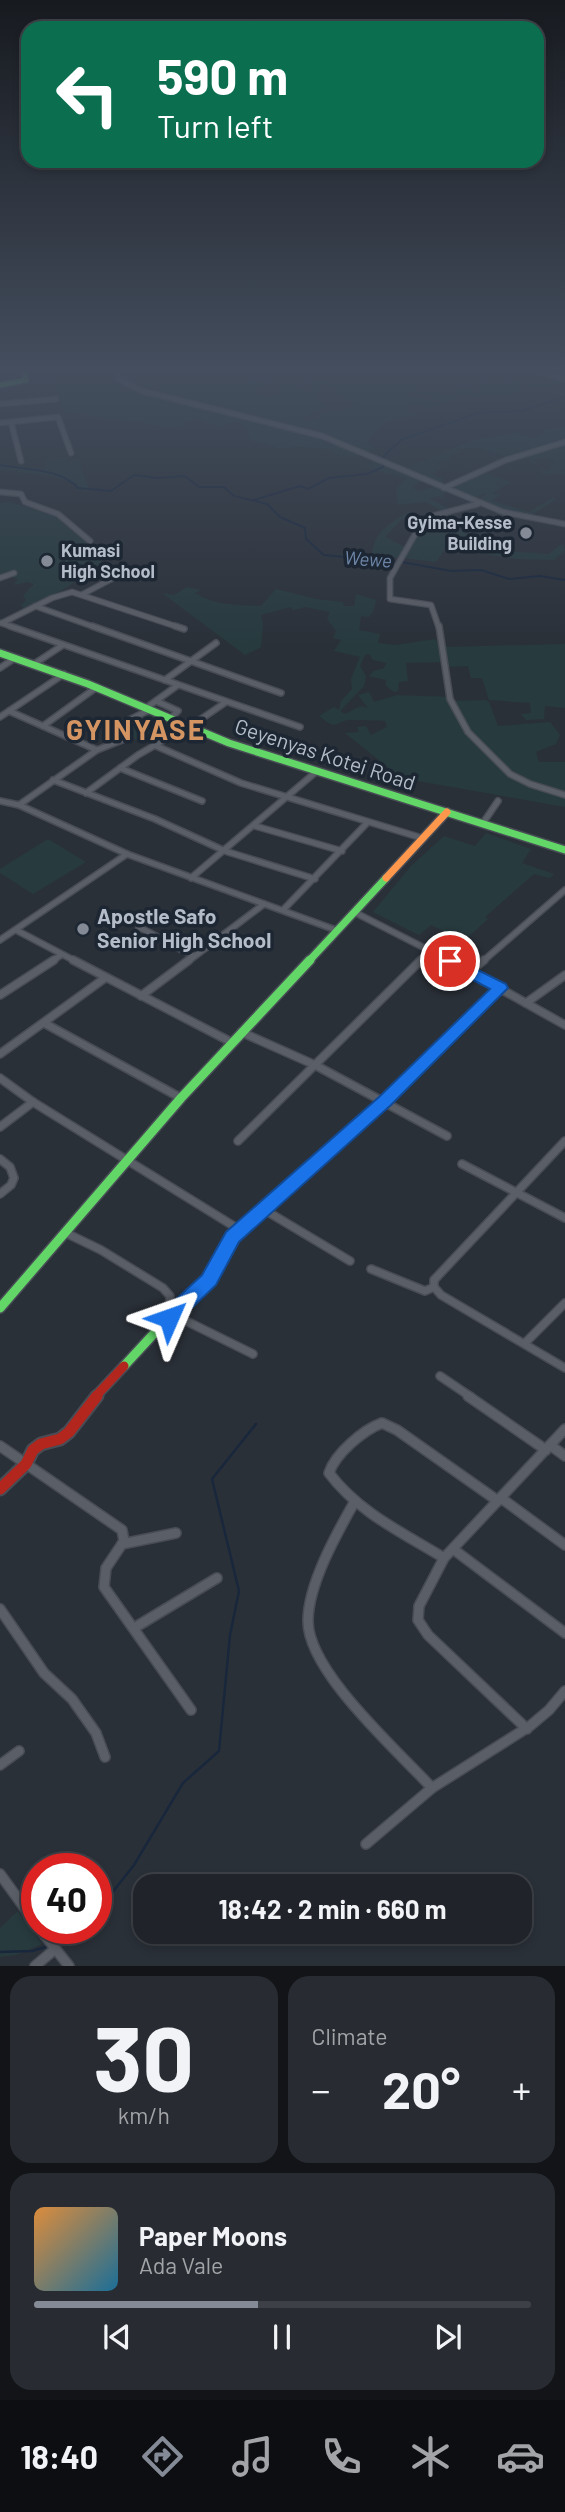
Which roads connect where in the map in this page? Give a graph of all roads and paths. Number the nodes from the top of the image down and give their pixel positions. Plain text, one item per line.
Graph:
1 (387, 464) edge
2 (498, 464) edge
3 (444, 488) junction
4 (0, 492) edge
5 (480, 503) junction
6 (565, 524) edge
7 (90, 541) dead end
8 (14, 573) dead end
9 (121, 574) dead end
10 (0, 578) edge
11 (83, 594) junction
12 (35, 606) junction
13 (1, 624) edge
14 (184, 629) dead end
15 (216, 643) dead end
16 (63, 645) junction
17 (0, 653) edge
18 (15, 658) junction
19 (194, 660) junction
20 (34, 664) junction
21 (0, 667) edge
22 (64, 674) junction
23 (166, 680) junction
24 (178, 685) junction
25 (97, 687) junction
26 (281, 693) dead end
27 (156, 701) junction
28 (226, 702) junction
29 (147, 709) junction
30 (9, 711) junction
31 (0, 717) edge
32 (170, 720) junction
33 (43, 726) junction
34 (300, 727) dead end
35 (187, 728) junction
36 (154, 745) junction
37 (97, 750) junction
38 (120, 768) junction
39 (317, 771) junction
40 (53, 780) junction
41 (86, 793) junction
42 (565, 795) edge
43 (283, 797) junction
44 (0, 801) edge
45 (202, 801) dead end
46 (498, 801) dead end
47 (19, 805) junction
48 (447, 811) junction
49 (368, 822) junction
50 (483, 823) junction
51 (255, 826) junction
52 (422, 838) junction
53 (565, 850) edge
54 (225, 851) junction
55 (342, 852) junction
56 (127, 853) junction
57 (191, 878) junction
58 (315, 879) junction
59 (565, 890) edge
60 (264, 904) junction
61 (283, 910) junction
62 (354, 912) junction
63 (139, 927) dead end
64 (16, 930) junction
65 (336, 930) junction
66 (0, 940) edge
67 (430, 951) junction
68 (61, 955) junction
69 (193, 956) junction
70 (471, 971) junction
71 (565, 975) edge
72 (105, 978) junction
73 (500, 988) junction
74 (0, 995) edge
75 (141, 996) junction
76 (526, 1003) junction
77 (44, 1023) junction
78 (565, 1025) edge
79 (241, 1032) junction
80 (231, 1042) junction
81 (0, 1054) edge
82 (315, 1065) junction
83 (0, 1078) edge
84 (181, 1098) junction
85 (385, 1101) junction
86 (33, 1102) junction
87 (0, 1127) edge
88 (447, 1136) dead end
89 (237, 1141) dead end
90 (565, 1141) edge
91 (0, 1158) edge
92 (129, 1161) junction
93 (462, 1164) dead end
94 (0, 1194) edge
95 (517, 1194) junction
96 (263, 1209) junction
97 (565, 1218) edge
98 (240, 1230) junction
99 (66, 1233) junction
100 (350, 1261) dead end
101 (371, 1269) dead end
102 (434, 1287) junction
103 (565, 1303) edge
104 (0, 1308) edge
105 (170, 1316) junction
106 (525, 1343) junction
107 (253, 1354) dead end
108 (565, 1368) edge
109 (440, 1376) dead end
110 (565, 1429) edge
111 (0, 1446) edge
112 (548, 1448) junction
113 (565, 1456) edge
114 (26, 1464) junction
115 (0, 1489) edge
116 (499, 1499) junction
117 (355, 1501) junction
118 (176, 1533) dead end
119 (122, 1544) junction
120 (565, 1545) edge
121 (453, 1549) junction
122 (444, 1558) junction
123 (217, 1578) dead end
124 (0, 1609) edge
125 (134, 1628) junction
126 (565, 1633) edge
127 (565, 1691) edge
128 (191, 1710) dead end
129 (527, 1729) junction
130 (19, 1751) dead end
131 (105, 1757) dead end
132 (0, 1765) edge
133 (432, 1788) junction
134 (366, 1844) dead end
135 (0, 1874) edge
136 (21, 1903) edge
137 (50, 1944) edge
138 (54, 1950) junction
139 (35, 1966) edge
140 (69, 1966) edge

1 - 3 street
2 - 3 street
3 - 5 street
4 - 7 street
5 - 6 street
5 - 42 street
8 - 10 street
9 - 11 street
11 - 12 street
11 - 14 street
12 - 13 street
12 - 19 street
13 - 16 street
15 - 19 street
16 - 20 street
16 - 23 street
17 - 18 street, Geyenyas Kotei Road
18 - 20 street, Geyenyas Kotei Road
18 - 21 street
19 - 23 street
19 - 26 street
20 - 22 street, Geyenyas Kotei Road
22 - 25 street, Geyenyas Kotei Road
22 - 30 street
23 - 24 street
24 - 27 street
24 - 28 street
25 - 29 street, Geyenyas Kotei Road
25 - 33 street
27 - 29 street
27 - 32 street
28 - 34 street
28 - 35 street
29 - 32 street, Geyenyas Kotei Road
29 - 37 street
30 - 31 street
30 - 33 street
32 - 35 street, Geyenyas Kotei Road
33 - 37 street
35 - 36 street
35 - 39 street, Geyenyas Kotei Road
36 - 38 street
36 - 43 street
37 - 40 street
38 - 41 street
38 - 45 street
39 - 43 street
39 - 48 street, Geyenyas Kotei Road
40 - 41 street
40 - 47 street
41 - 54 street
43 - 49 street
43 - 51 street
44 - 47 street
46 - 50 street
47 - 56 street
48 - 50 street, Geyenyas Kotei Road
48 - 52 street
49 - 52 street
49 - 55 street
50 - 53 street, Geyenyas Kotei Road
51 - 54 street
51 - 55 street
52 - 62 street
54 - 57 street
54 - 58 street
55 - 58 street
56 - 57 street
56 - 64 street
57 - 60 street
58 - 61 street
59 - 70 street
60 - 61 street
60 - 69 street
61 - 65 street
62 - 65 street
62 - 67 street
63 - 69 street
64 - 66 street
64 - 68 street
65 - 79 street
67 - 70 street
67 - 82 street
68 - 72 street
68 - 74 street
69 - 75 street
70 - 73 street
71 - 76 street
72 - 75 street
72 - 77 street
73 - 76 street
73 - 85 street
75 - 80 street
76 - 78 street
77 - 81 street
77 - 84 street
79 - 80 street
79 - 82 street
80 - 84 street
82 - 85 street
82 - 89 street
83 - 86 street
84 - 92 street
85 - 88 street
85 - 96 street
86 - 87 street
86 - 92 street
90 - 95 street
91 - 94 street
92 - 98 street
92 - 99 street
93 - 95 street
95 - 97 street
95 - 102 street
96 - 98 street
96 - 100 street
98 - 105 street
99 - 104 street
99 - 105 street
101 - 102 street
102 - 106 street
103 - 106 street
105 - 107 street
105 - 114 street
106 - 108 street
109 - 112 street
110 - 112 street
111 - 114 street
112 - 113 street
112 - 116 street
114 - 115 street
114 - 119 street
116 - 117 street
116 - 120 street
116 - 121 street
117 - 122 street
117 - 133 street
118 - 119 street
119 - 125 street
121 - 122 street
121 - 126 street
122 - 129 street
123 - 125 street
124 - 131 street
125 - 128 street
127 - 129 street
129 - 133 street
130 - 132 street
133 - 134 street
135 - 136 street
137 - 138 street
138 - 139 street
138 - 140 street

